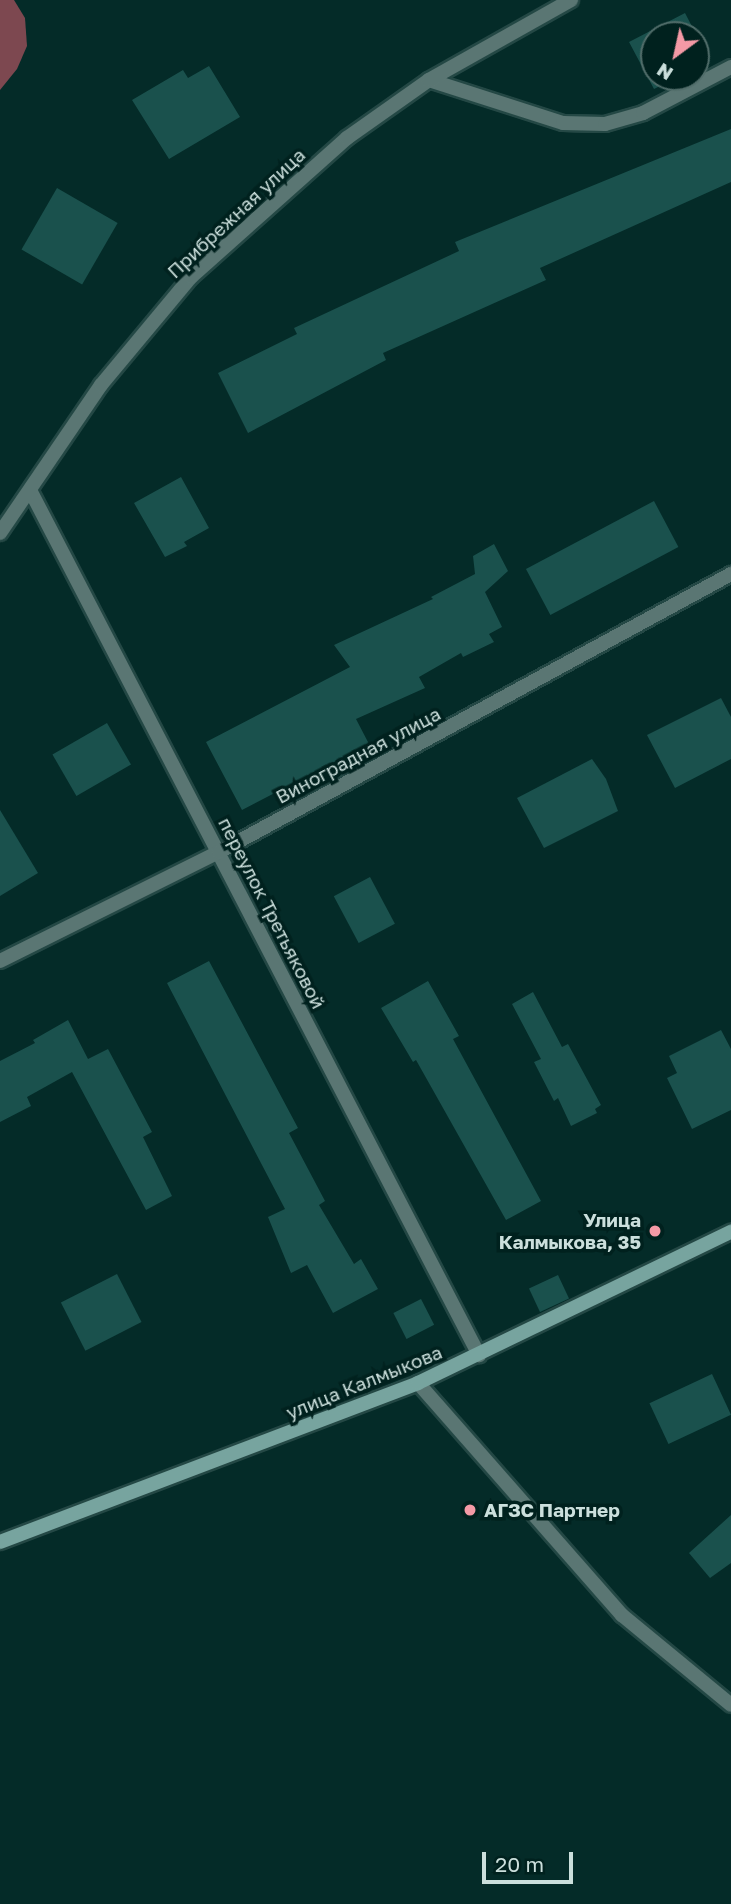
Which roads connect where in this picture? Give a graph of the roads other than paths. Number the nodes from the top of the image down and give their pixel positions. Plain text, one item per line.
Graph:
1 (571, 0) edge
2 (731, 67) edge
3 (429, 80) junction
4 (30, 490) junction
5 (0, 533) edge
6 (731, 575) edge
7 (219, 852) junction
8 (0, 961) edge
9 (731, 1232) edge
10 (479, 1355) junction
11 (418, 1383) junction
12 (0, 1542) edge
13 (731, 1705) edge

1 - 3 street, Прибрежная улица
2 - 3 street
3 - 4 street, Прибрежная улица
4 - 5 street, Прибрежная улица
4 - 7 street, переулок Третьяковой
6 - 7 street, Виноградная улица
7 - 8 street, Виноградная улица
7 - 10 street, переулок Третьяковой
9 - 10 main road, улица Калмыкова
10 - 11 main road, улица Калмыкова
11 - 12 main road, улица Калмыкова
11 - 13 street

